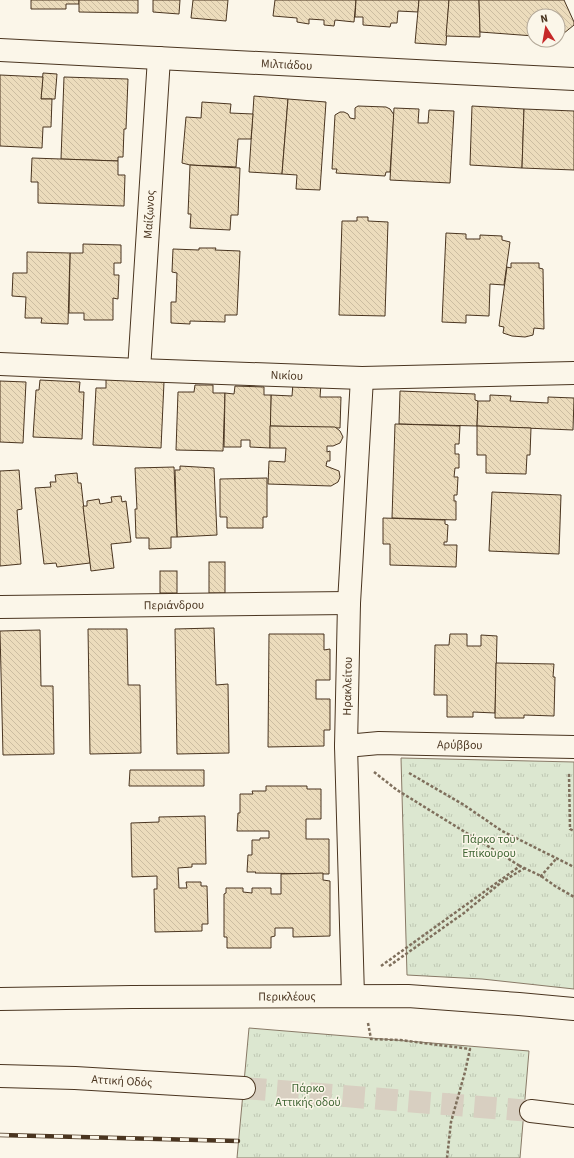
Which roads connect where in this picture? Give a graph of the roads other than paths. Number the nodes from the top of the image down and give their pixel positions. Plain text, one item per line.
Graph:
1 (0, 50) edge
2 (160, 58) junction
3 (574, 79) edge
4 (0, 364) edge
5 (139, 370) junction
6 (574, 373) edge
7 (362, 378) junction
8 (349, 603) junction
9 (0, 607) edge
10 (352, 746) junction
11 (572, 747) edge
12 (359, 996) junction
13 (0, 999) edge
14 (574, 1009) edge
15 (0, 1076) edge
16 (244, 1088) tunnel mouth
17 (531, 1111) tunnel mouth
18 (574, 1116) edge

1 - 2 main road, Μιλτιάδου
2 - 3 main road, Μιλτιάδου
2 - 5 main road, Μαίζωνος
4 - 5 main road, Νικίου
5 - 7 main road, Νικίου
6 - 7 main road, Νικίου
7 - 8 main road, Ηρακλείτου
8 - 9 main road, Περιάνδρου
8 - 10 main road, Ηρακλείτου
10 - 11 main road, Αρύββου
10 - 12 main road, Ηρακλείτου
12 - 13 main road, Περικλέους
12 - 14 main road, Περικλέους
15 - 16 main road, Αττική Οδός
17 - 18 main road

